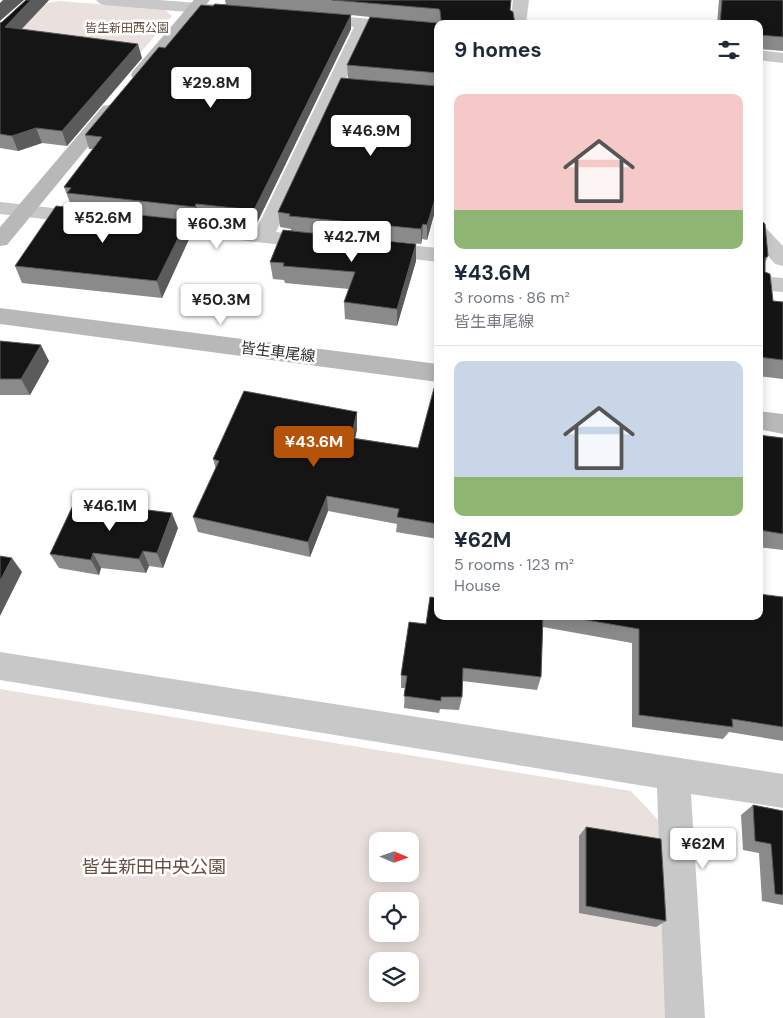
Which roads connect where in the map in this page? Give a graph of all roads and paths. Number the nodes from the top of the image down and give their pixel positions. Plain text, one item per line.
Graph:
1 (104, 0) edge
2 (521, 0) edge
3 (199, 4) edge
4 (236, 11) edge
5 (295, 17) edge
6 (518, 20) edge
7 (364, 23) junction
8 (434, 30) edge
9 (763, 56) edge
10 (783, 58) edge
11 (130, 85) edge
12 (337, 85) junction
13 (355, 86) edge
14 (118, 100) edge
15 (0, 208) edge
16 (24, 211) junction
17 (104, 220) edge
18 (134, 223) edge
19 (763, 236) edge
20 (262, 238) junction
21 (0, 240) edge
22 (434, 255) edge
23 (783, 259) edge
24 (763, 284) edge
25 (783, 286) edge
26 (0, 316) edge
27 (434, 372) edge
28 (763, 421) edge
29 (783, 424) edge
30 (0, 666) edge
31 (673, 774) junction
32 (783, 791) edge
33 (685, 1018) edge

1 - 3 street
2 - 6 street
3 - 4 street
3 - 11 street
5 - 7 street
7 - 8 street
7 - 12 street
9 - 10 street
12 - 13 street
12 - 20 street
14 - 16 street
15 - 16 street
16 - 17 street
16 - 21 street
18 - 20 street
19 - 23 street
20 - 22 street
24 - 25 street
26 - 27 street, 皆生車尾線
28 - 29 street
30 - 31 street
31 - 32 street
31 - 33 street

